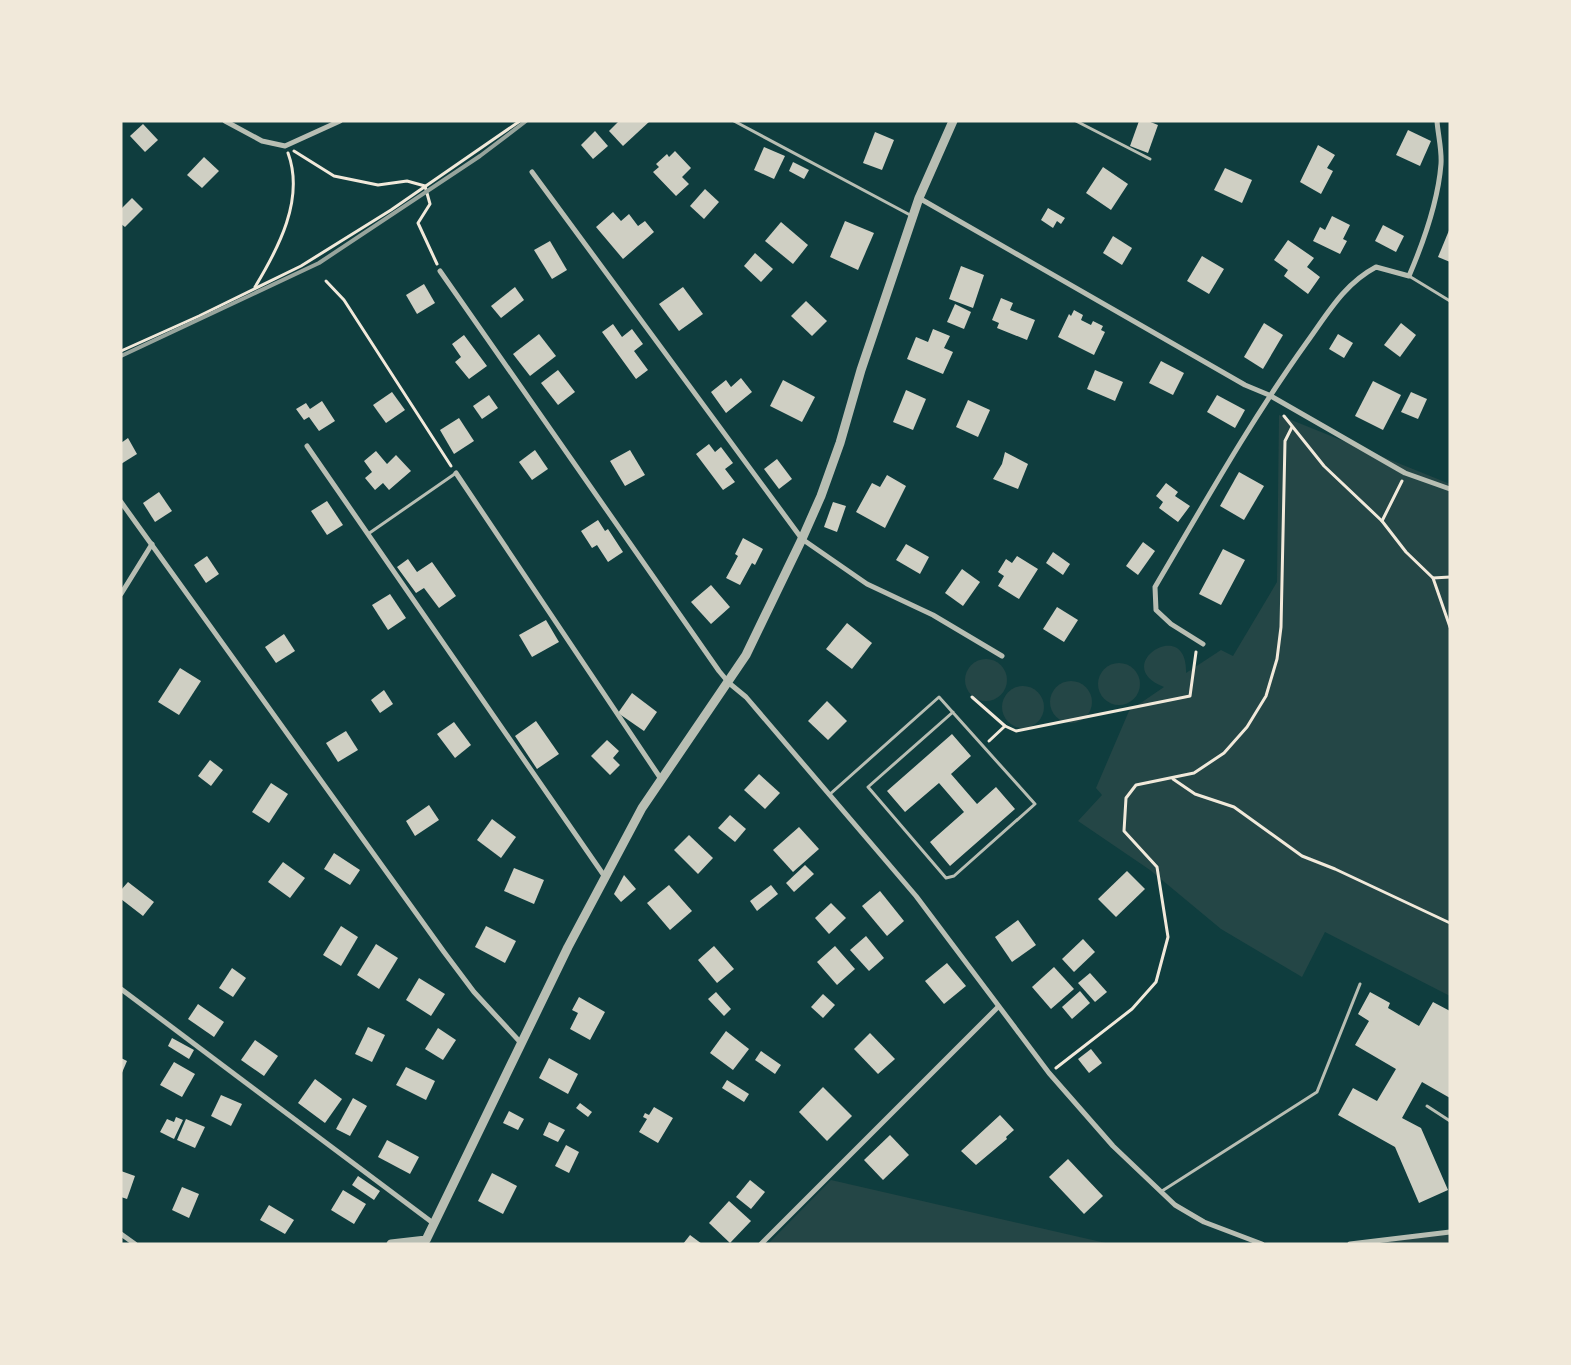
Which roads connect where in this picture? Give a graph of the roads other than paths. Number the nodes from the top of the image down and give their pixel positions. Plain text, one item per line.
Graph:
1 (225, 121) edge
2 (340, 121) edge
3 (734, 121) edge
4 (954, 121) edge
5 (1076, 121) edge
6 (1436, 121) edge
7 (1150, 159) dead end
8 (532, 172) dead end
9 (919, 198) junction
10 (912, 216) junction
11 (440, 271) road end
12 (1409, 276) junction
13 (1450, 301) edge
14 (1270, 395) junction
15 (307, 446) dead end
16 (456, 473) joint
17 (1450, 489) edge
18 (121, 502) edge
19 (368, 534) junction
20 (802, 539) junction
21 (152, 544) junction
22 (121, 594) edge
23 (1203, 644) dead end
24 (1002, 656) dead end
25 (729, 683) junction
26 (953, 712) junction
27 (661, 779) junction
28 (828, 795) junction
29 (605, 877) junction
30 (1360, 984) dead end
31 (121, 989) edge
32 (998, 1007) junction
33 (521, 1043) junction
34 (1427, 1106) dead end
35 (1450, 1121) edge
36 (1162, 1191) junction
37 (433, 1223) junction
38 (1450, 1232) edge
39 (121, 1234) edge
40 (426, 1242) edge
41 (135, 1244) edge
42 (391, 1244) edge
43 (760, 1244) edge
44 (1262, 1244) edge
45 (1350, 1244) edge

1 - 2 street
3 - 10 lane
4 - 9 street
5 - 7 lane
6 - 12 street
8 - 20 street
9 - 10 street
9 - 14 street
10 - 20 street
11 - 25 street
12 - 13 lane
12 - 14 street
14 - 17 street
14 - 23 street
15 - 19 street
16 - 19 lane
16 - 27 street
18 - 21 street
19 - 29 street
20 - 24 street
20 - 25 street
21 - 22 street
21 - 33 street
25 - 27 street
25 - 28 street
26 - 26 lane
26 - 28 lane
27 - 29 street
28 - 32 street
29 - 33 street
30 - 36 lane
31 - 37 street
32 - 36 street
32 - 43 street
33 - 37 street
34 - 35 lane
36 - 44 street
37 - 40 street
38 - 45 street
39 - 41 street
40 - 42 street

